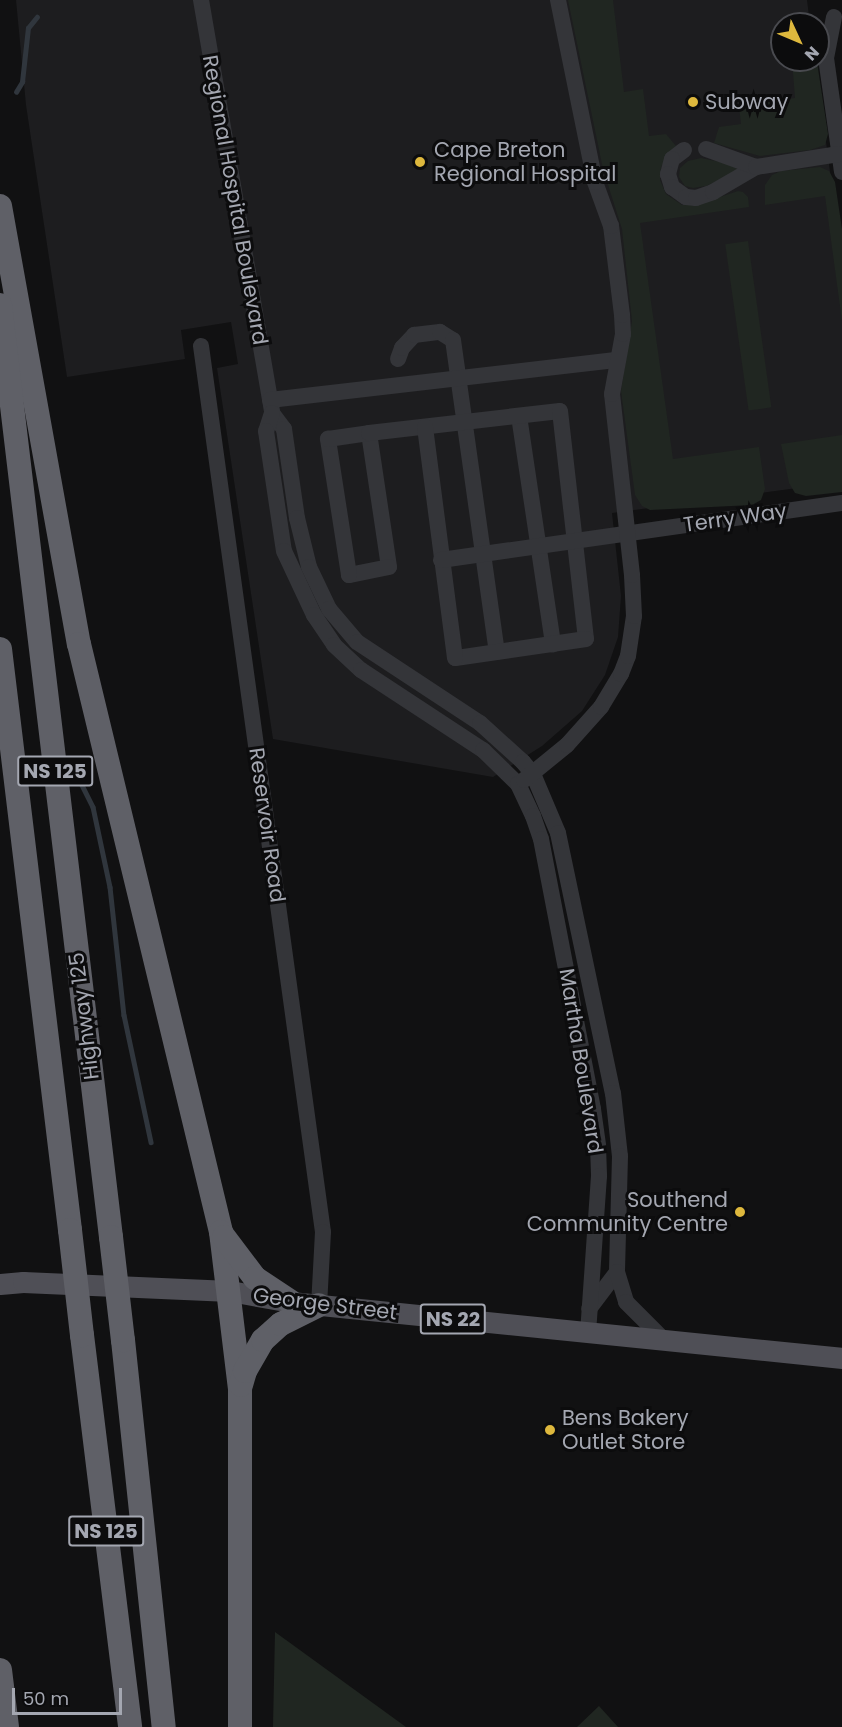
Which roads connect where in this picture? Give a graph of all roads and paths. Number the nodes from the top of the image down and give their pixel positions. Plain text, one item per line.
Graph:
1 (201, 0) edge
2 (558, 0) edge
3 (834, 17) dead end
4 (706, 149) dead end
5 (684, 150) dead end
6 (839, 154) junction
7 (756, 167) junction
8 (842, 172) edge
9 (0, 206) edge
10 (0, 305) edge
11 (201, 346) dead end
12 (398, 359) dead end
13 (618, 360) junction
14 (459, 377) junction
15 (271, 406) junction
16 (519, 416) junction
17 (466, 423) junction
18 (425, 427) junction
19 (369, 433) junction
20 (842, 503) edge
21 (627, 532) junction
22 (574, 540) junction
23 (538, 546) junction
24 (484, 554) junction
25 (441, 561) junction
26 (553, 644) junction
27 (0, 649) edge
28 (497, 652) junction
29 (533, 774) junction
30 (518, 784) junction
31 (583, 947) junction
32 (563, 951) junction
33 (221, 1232) junction
34 (0, 1270) edge
35 (617, 1272) junction
36 (23, 1282) junction
37 (0, 1284) edge
38 (230, 1291) junction
39 (291, 1302) junction
40 (319, 1305) junction
41 (590, 1309) junction
42 (588, 1332) junction
43 (664, 1340) junction
44 (842, 1358) edge
45 (240, 1390) junction
46 (0, 1670) edge
47 (7, 1727) edge
48 (130, 1727) edge
49 (164, 1727) edge
50 (240, 1727) edge

1 - 15 street, Regional Hospital Boulevard
2 - 13 street
3 - 6 street
4 - 7 street
5 - 7 street
6 - 7 street
6 - 8 street
9 - 33 highway
10 - 49 highway, Highway 125 / NS 125, bridge
11 - 40 street, Reservoir Road
12 - 14 street
13 - 14 street
13 - 21 street
14 - 15 street
14 - 17 street
15 - 29 street, Regional Hospital Boulevard
15 - 30 street, Regional Hospital Boulevard
16 - 17 street
16 - 22 street
16 - 23 street
17 - 18 street
17 - 24 street
18 - 19 street
18 - 25 street
19 - 19 street
20 - 21 street, Terry Way
21 - 22 street, Terry Way
21 - 29 street
22 - 23 street, Terry Way
22 - 26 street
23 - 24 street, Terry Way
23 - 26 street
24 - 25 street, Terry Way
24 - 28 street
25 - 28 street
26 - 28 street
27 - 48 highway, Highway 125 / NS 125, bridge
29 - 30 street
29 - 31 street, Martha Boulevard
30 - 32 street, Martha Boulevard
31 - 32 street
31 - 35 street, Martha Boulevard
32 - 41 street, Martha Boulevard
33 - 38 highway
33 - 39 highway
34 - 36 main road, George Street / NS 22
35 - 41 street
35 - 43 street
36 - 37 main road, George Street / NS 22
36 - 38 main road, George Street / NS 22
38 - 39 main road, George Street / NS 22
38 - 45 highway
39 - 40 main road, George Street / NS 22
40 - 42 main road, George Street / NS 22
40 - 45 highway
41 - 42 street
42 - 43 main road, George Street / NS 22
43 - 44 main road, George Street / NS 22
45 - 50 highway
46 - 47 highway

